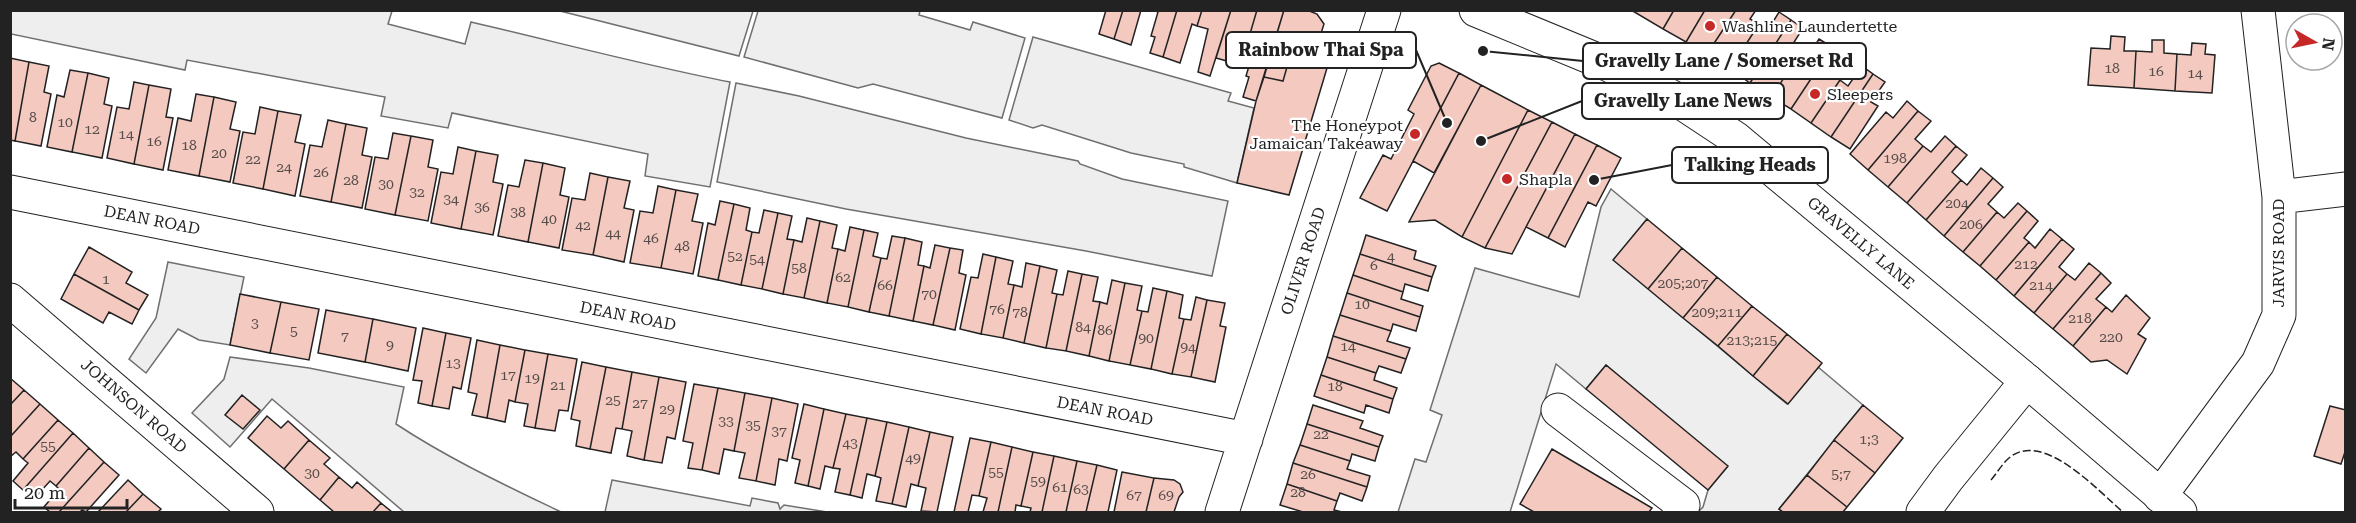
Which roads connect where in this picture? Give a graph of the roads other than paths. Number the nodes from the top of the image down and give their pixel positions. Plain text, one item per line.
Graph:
1 (1384, 10) edge
2 (2258, 10) edge
3 (1486, 12) edge
4 (2346, 189) edge
5 (10, 192) edge
6 (2279, 197) junction
7 (10, 300) edge
8 (2027, 381) junction
9 (1558, 410) dead end
10 (1246, 439) junction
11 (2170, 504) edge
12 (256, 513) edge
13 (1222, 513) edge
14 (1679, 513) edge
15 (1923, 513) edge

1 - 10 street, OLIVER ROAD
2 - 6 street, JARVIS ROAD
3 - 8 street, GRAVELLY LANE
4 - 6 street
5 - 10 street, DEAN ROAD
6 - 11 street, JARVIS ROAD
7 - 12 street, JOHNSON ROAD
8 - 11 street, GRAVELLY LANE
8 - 15 street
9 - 14 street
10 - 13 street, OLIVER ROAD

